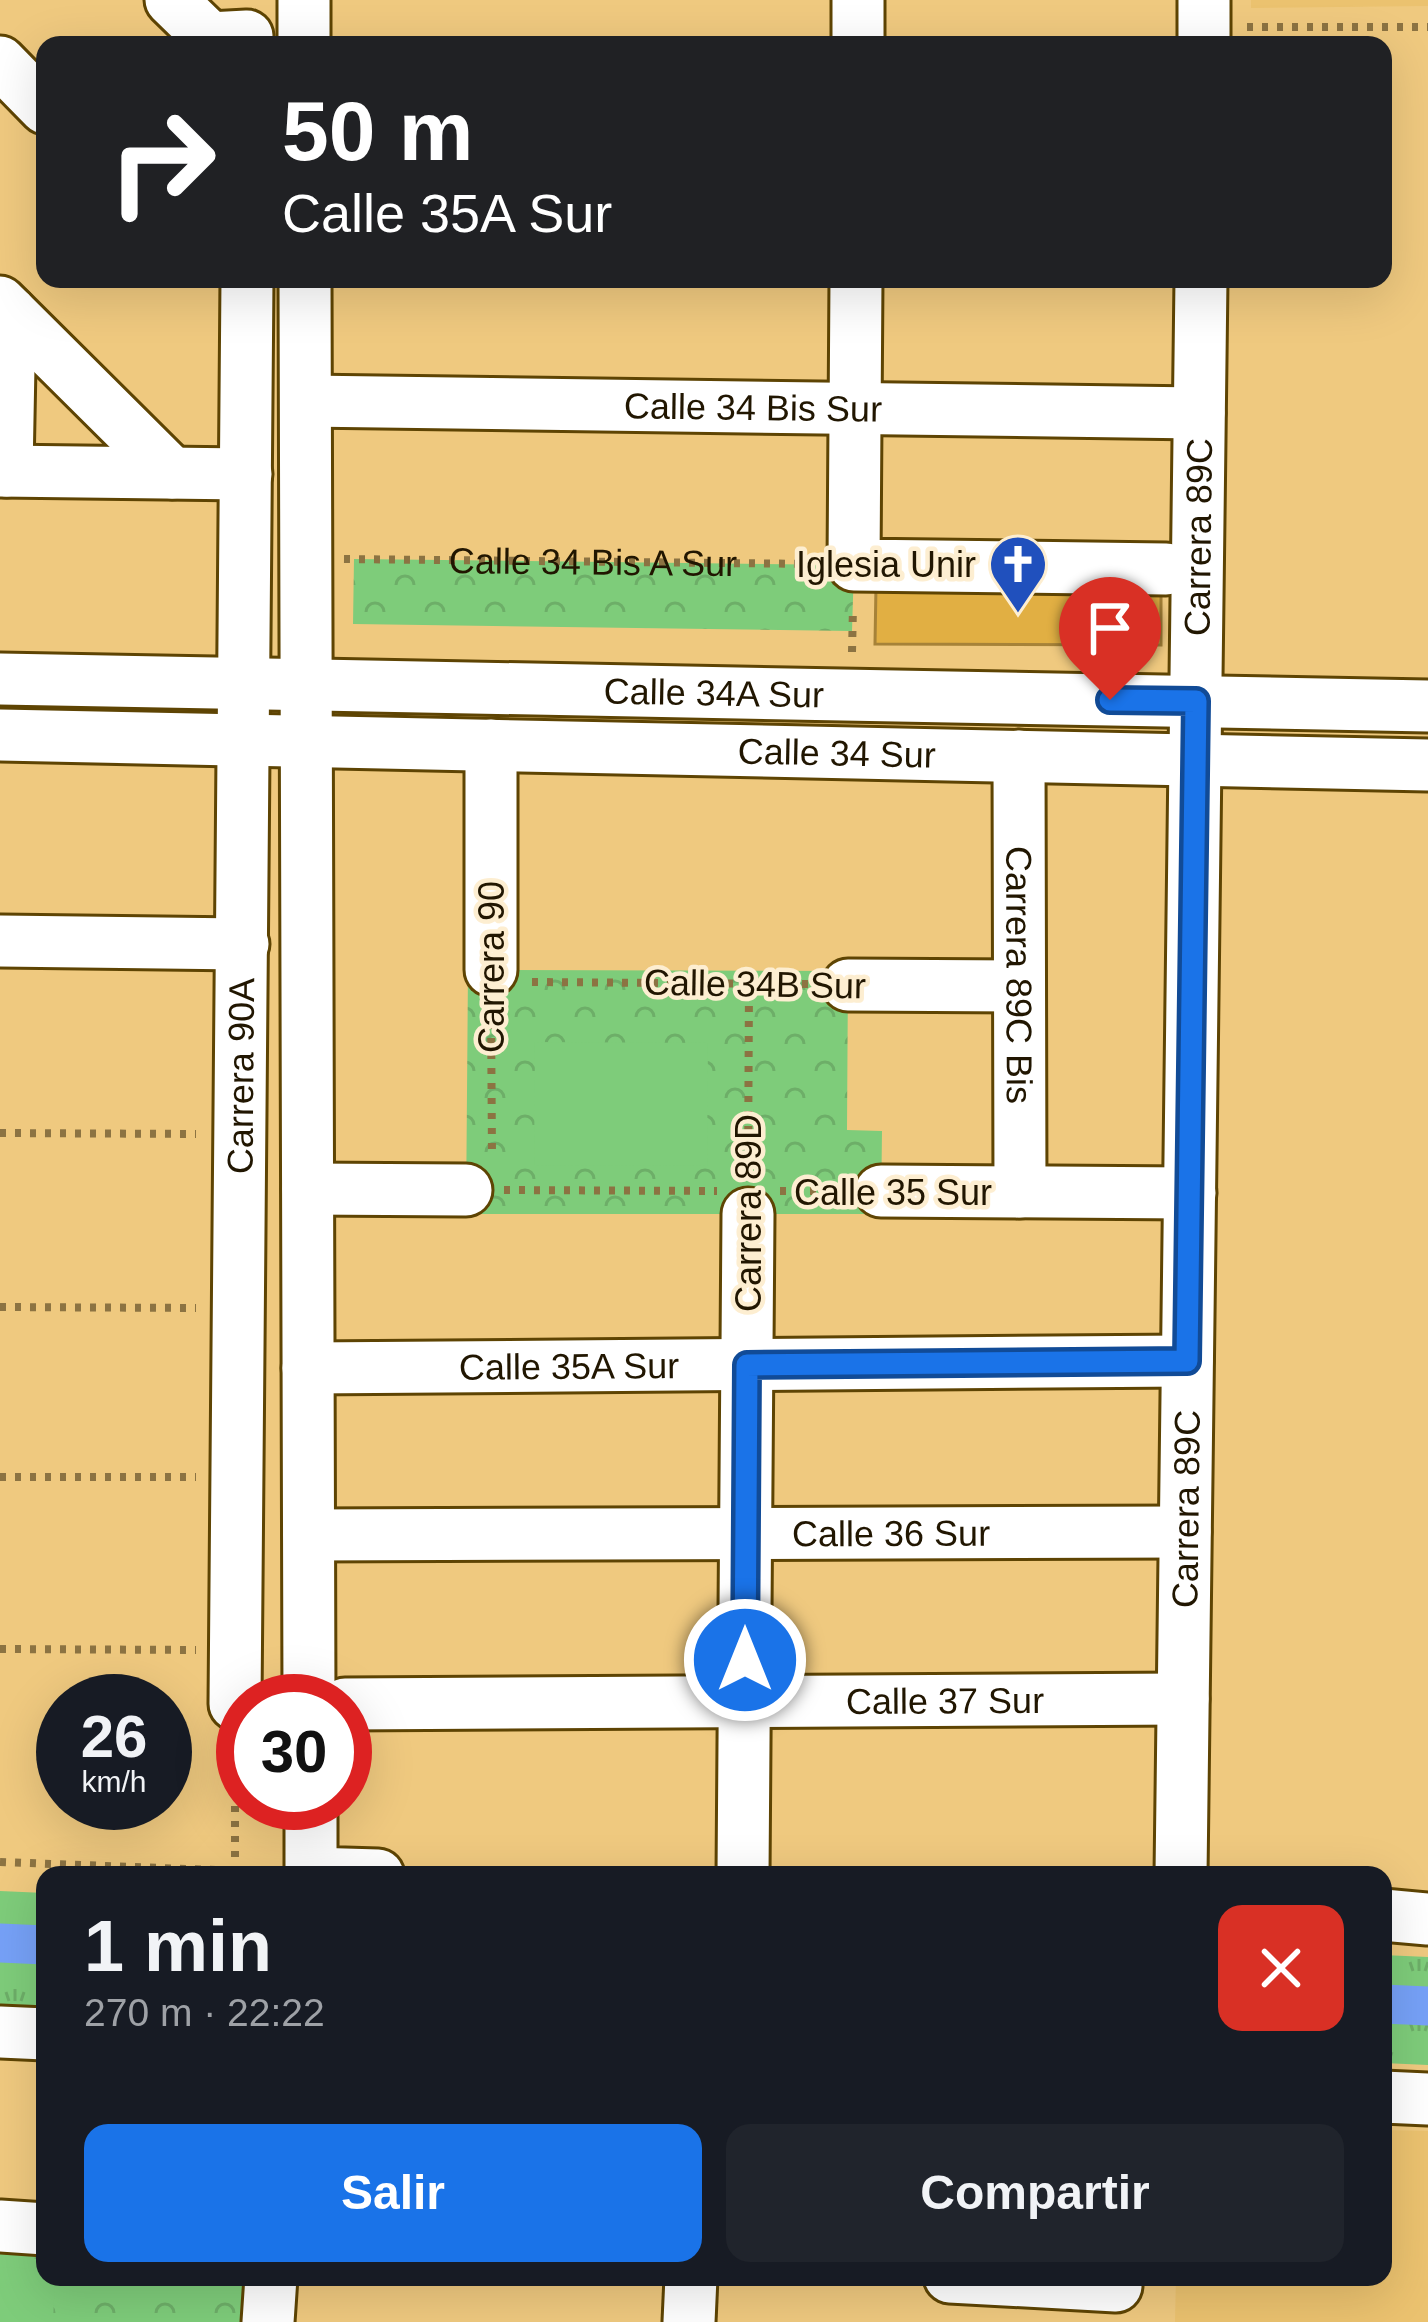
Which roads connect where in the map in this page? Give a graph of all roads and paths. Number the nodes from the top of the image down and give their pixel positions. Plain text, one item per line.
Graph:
1 (171, 0) edge
2 (304, 0) edge
3 (858, 0) edge
4 (1204, 24) edge
5 (247, 27) edge
6 (1428, 27) edge
7 (207, 36) edge
8 (216, 36) edge
9 (304, 36) edge
10 (858, 36) edge
11 (0, 62) edge
12 (36, 98) edge
13 (247, 288) edge
14 (305, 288) edge
15 (856, 288) edge
16 (1201, 288) edge
17 (3, 306) edge
18 (305, 401) junction
19 (855, 408) junction
20 (1199, 413) junction
21 (3, 471) edge
22 (172, 473) junction
23 (246, 474) junction
24 (306, 559) junction
25 (854, 565) junction
26 (1166, 569) dead end
27 (0, 679) edge
28 (246, 681) junction
29 (307, 682) junction
30 (852, 694) junction
31 (1196, 701) junction
32 (1428, 706) edge
33 (0, 735) edge
34 (245, 740) junction
35 (307, 741) junction
36 (490, 745) junction
37 (1019, 756) junction
38 (1194, 760) junction
39 (1428, 765) edge
40 (0, 941) edge
41 (243, 944) junction
42 (491, 976) junction
43 (749, 983) junction
44 (848, 985) joint
45 (1019, 986) junction
46 (0, 1133) edge
47 (241, 1134) junction
48 (308, 1189) junction
49 (479, 1190) junction
50 (881, 1191) joint
51 (1020, 1192) junction
52 (1190, 1193) junction
53 (748, 1202) junction
54 (0, 1307) edge
55 (239, 1309) junction
56 (1187, 1361) junction
57 (747, 1365) junction
58 (308, 1368) junction
59 (0, 1477) edge
60 (237, 1477) junction
61 (1185, 1532) junction
62 (746, 1534) junction
63 (309, 1535) junction
64 (0, 1649) edge
65 (236, 1651) junction
66 (237, 1674) edge
67 (309, 1674) edge
68 (1183, 1699) junction
69 (744, 1702) junction
70 (372, 1704) edge
71 (236, 1830) edge
72 (310, 1830) edge
73 (0, 1862) edge
74 (118, 1866) edge
75 (235, 1866) edge
76 (311, 1866) edge
77 (743, 1866) edge
78 (1181, 1866) edge
79 (1392, 1916) edge
80 (1428, 1918) edge
81 (0, 2032) edge
82 (36, 2034) edge
83 (1392, 2097) edge
84 (1428, 2099) edge
85 (0, 2226) edge
86 (36, 2228) edge
87 (270, 2286) edge
88 (691, 2286) edge
89 (1033, 2286) edge
90 (1116, 2295) edge
91 (268, 2322) edge
92 (689, 2322) edge

1 - 7 street
2 - 9 street
3 - 10 street
4 - 6 path
5 - 8 street
11 - 12 street
13 - 23 street, Carrera 90A
14 - 18 street, Carrera 90A
15 - 19 street
16 - 20 street, Carrera 89C
17 - 21 street
17 - 22 street
18 - 19 street, Calle 34 Bis Sur
18 - 24 street, Carrera 90A
19 - 20 street, Calle 34 Bis Sur
19 - 25 street
20 - 31 street, Carrera 89C
21 - 22 street
22 - 23 street
23 - 28 street, Carrera 90A
24 - 25 path, Calle 34 Bis A Sur
24 - 29 street, Carrera 90A
25 - 26 street
25 - 30 path
27 - 28 street, Calle 34A Sur
28 - 29 street, Calle 34A Sur
28 - 34 street, Carrera 90A
29 - 30 street, Calle 34A Sur
29 - 35 street, Carrera 90A
30 - 31 street, Calle 34A Sur
31 - 32 street, Calle 34A Sur
31 - 38 street, Carrera 89C
33 - 34 street
34 - 35 street, Calle 34 Sur
34 - 41 street, Carrera 90A
35 - 36 street, Calle 34 Sur
35 - 48 street, Carrera 90A
36 - 37 street, Calle 34 Sur
36 - 42 street, Carrera 90
37 - 38 street, Calle 34 Sur
37 - 45 street, Carrera 89C Bis
38 - 39 street, Calle 34 Sur
38 - 52 street, Carrera 89C
40 - 41 street
41 - 47 street, Carrera 90A
42 - 43 path, Calle 34B Sur
42 - 49 path, Carrera 90
43 - 44 path, Calle 34B Sur
43 - 53 path, Carrera 89D
44 - 45 street, Calle 34B Sur
45 - 51 street, Carrera 89C Bis
46 - 47 path
47 - 55 street, Carrera 90A
48 - 49 street
48 - 58 street, Carrera 90A
49 - 53 path, Calle 35 Sur
50 - 51 street, Calle 35 Sur
50 - 53 path, Calle 35 Sur
51 - 52 street, Calle 35 Sur
52 - 56 street, Carrera 89C
53 - 57 street, Carrera 89D
54 - 55 path
55 - 60 street, Carrera 90A
56 - 57 street, Calle 35A Sur
56 - 61 street, Carrera 89C
57 - 58 street, Calle 35A Sur
57 - 62 street, Carrera 89D
58 - 63 street, Carrera 90A
59 - 60 path
60 - 65 street, Carrera 90A
61 - 62 street, Calle 36 Sur
61 - 68 street, Carrera 89C
62 - 63 street, Calle 36 Sur
62 - 69 street, Carrera 89D
63 - 67 street, Carrera 90A
64 - 65 path
65 - 66 street, Carrera 90A
68 - 69 street, Calle 37 Sur
68 - 78 street, Carrera 89C
69 - 70 street, Calle 37 Sur
69 - 77 street, Carrera 89D
71 - 75 path
72 - 76 street
73 - 74 path
79 - 80 street
81 - 82 street
83 - 84 street
85 - 86 street
87 - 91 street
88 - 92 street
89 - 90 street

